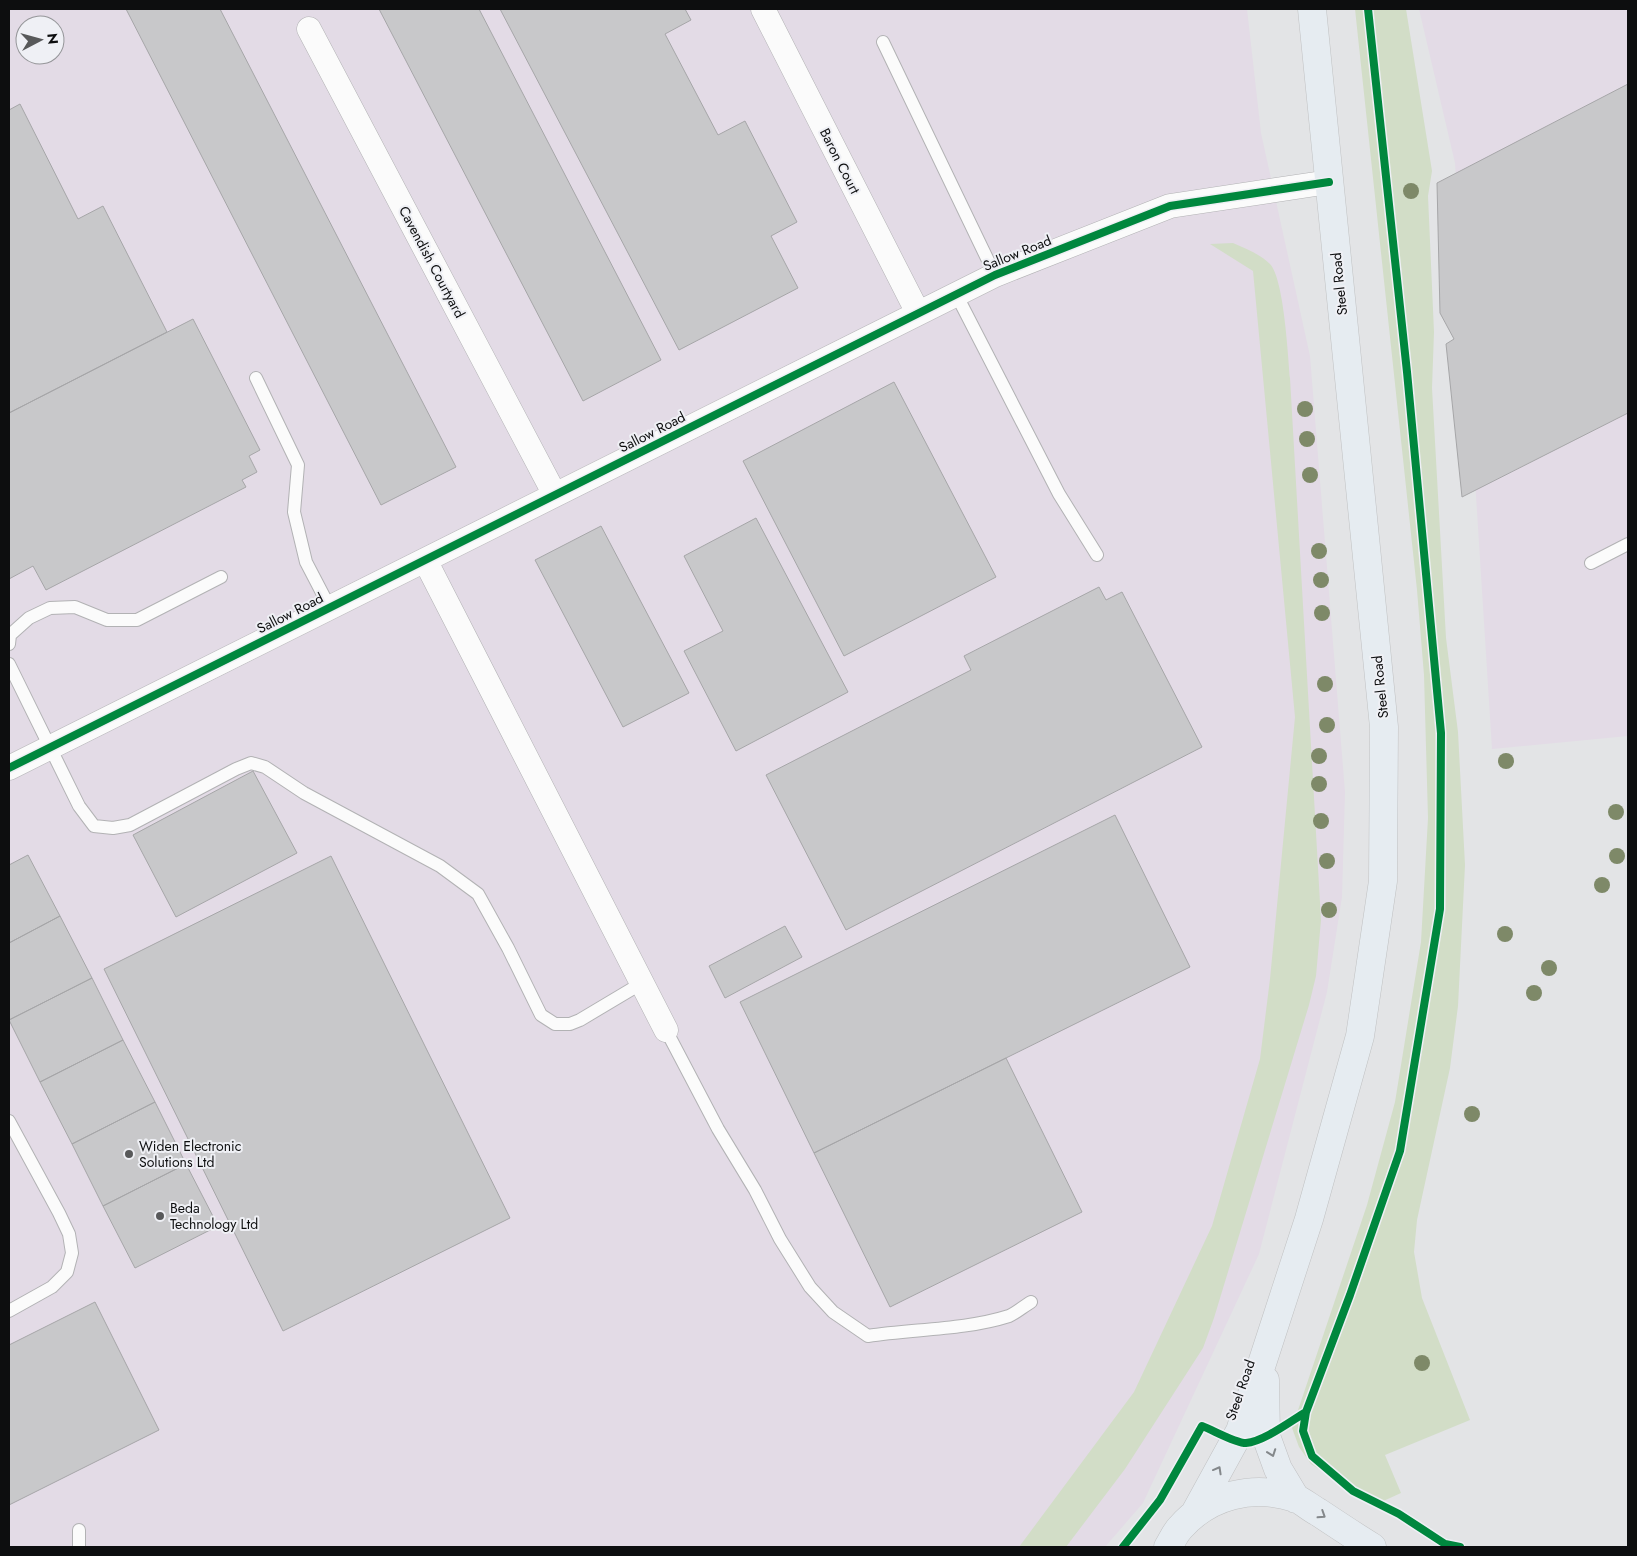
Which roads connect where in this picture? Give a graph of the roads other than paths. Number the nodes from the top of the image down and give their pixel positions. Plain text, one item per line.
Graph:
1 (763, 9) edge
2 (1312, 9) edge
3 (309, 29) dead end
4 (883, 42) dead end
5 (1329, 182) junction
6 (995, 275) junction
7 (956, 294) junction
8 (918, 313) junction
9 (256, 378) dead end
10 (555, 495) junction
11 (1628, 544) edge
12 (1097, 555) dead end
13 (425, 560) junction
14 (1591, 563) dead end
15 (220, 577) dead end
16 (330, 608) junction
17 (9, 644) edge
18 (9, 664) edge
19 (49, 748) junction
20 (9, 768) edge
21 (642, 983) junction
22 (666, 1030) joint
23 (9, 1121) edge
24 (1031, 1302) dead end
25 (9, 1311) edge
26 (1266, 1353) junction
27 (1296, 1499) junction
28 (1195, 1512) junction
29 (79, 1530) dead end
30 (79, 1547) edge
31 (1168, 1547) edge
32 (1372, 1547) edge

1 - 8 street, Baron Court
2 - 5 main road, Steel Road
3 - 10 street, Cavendish Courtyard
4 - 6 lane
5 - 6 street, Sallow Road
5 - 26 main road, Steel Road
6 - 7 street, Sallow Road
7 - 8 street, Sallow Road
7 - 12 lane
8 - 10 street, Sallow Road
9 - 16 lane
10 - 13 street, Sallow Road
11 - 14 lane
13 - 16 street, Sallow Road
13 - 21 street
15 - 17 lane
16 - 19 street, Sallow Road
18 - 19 lane
19 - 20 street, Sallow Road
19 - 21 lane
21 - 22 street
22 - 24 lane
23 - 25 lane
26 -> 27 main road, Steel Road
28 -> 26 main road, Steel Road
27 - 28 main road
27 -> 32 main road
28 - 31 main road
29 - 30 lane

